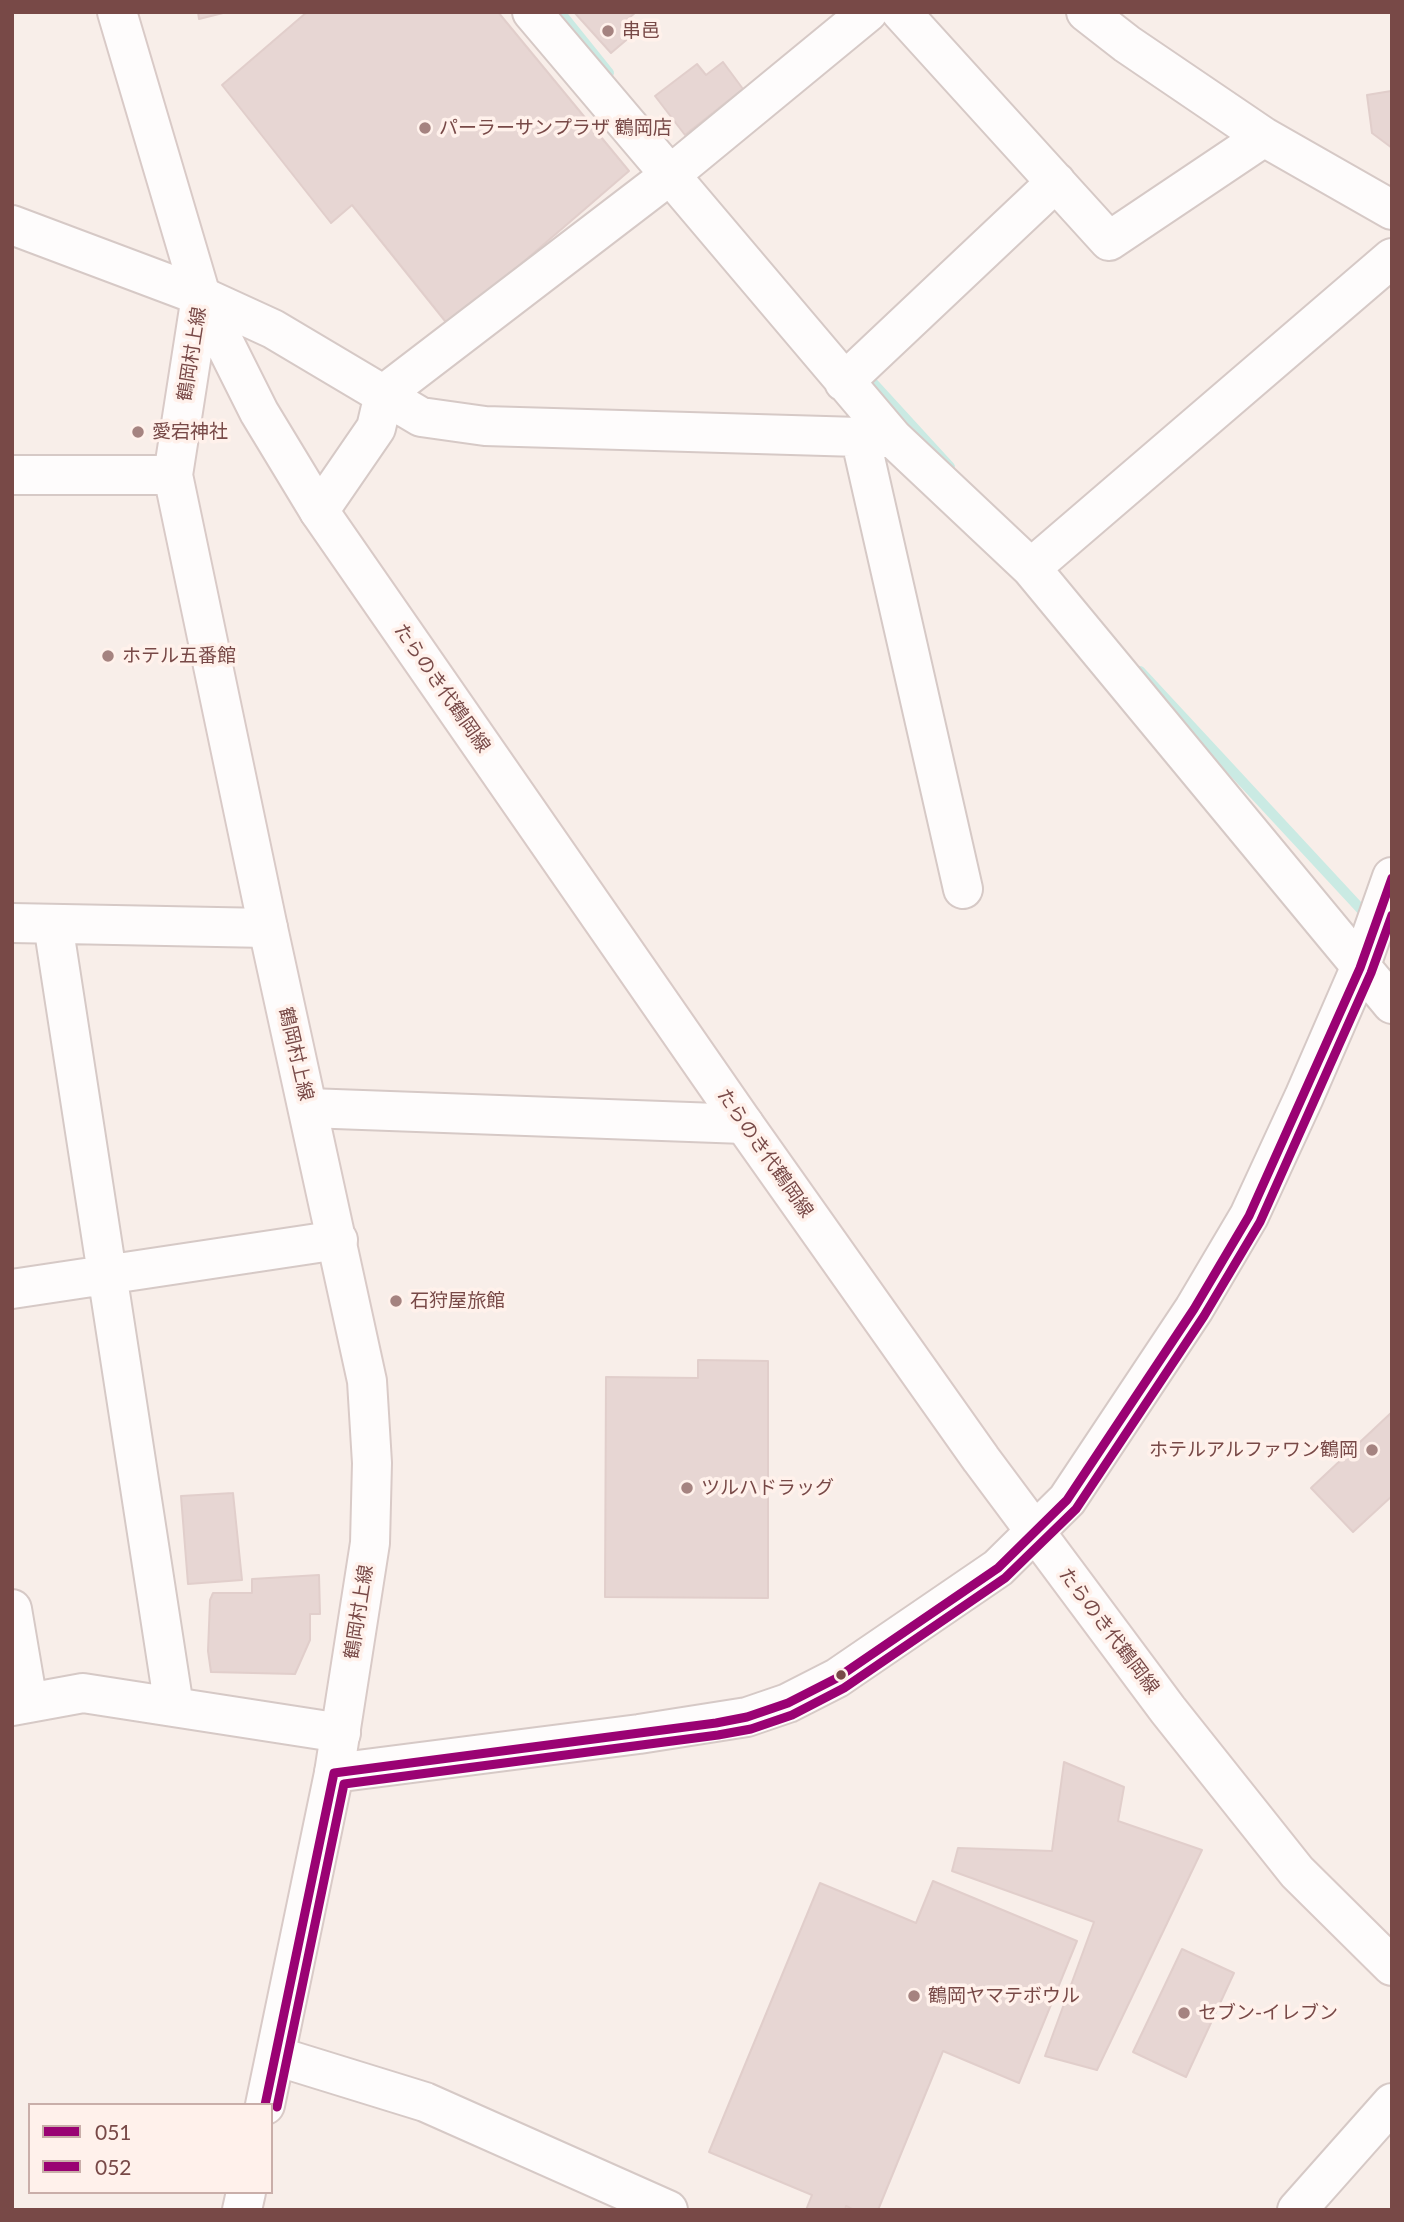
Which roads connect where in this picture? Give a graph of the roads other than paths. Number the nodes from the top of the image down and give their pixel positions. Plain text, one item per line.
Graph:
1 (117, 12) edge
2 (532, 12) edge
3 (868, 12) edge
4 (901, 12) edge
5 (1086, 12) edge
6 (1264, 137) junction
7 (670, 175) junction
8 (1056, 182) junction
9 (1392, 210) edge
10 (12, 225) edge
11 (1392, 258) edge
12 (201, 296) junction
13 (844, 382) junction
14 (384, 394) junction
15 (877, 437) junction
16 (12, 475) edge
17 (173, 475) junction
18 (319, 511) junction
19 (1031, 568) junction
20 (1392, 877) edge
21 (963, 889) dead end
22 (12, 923) edge
23 (52, 924) junction
24 (268, 928) junction
25 (1360, 968) junction
26 (1392, 1004) edge
27 (308, 1108) junction
28 (744, 1124) junction
29 (338, 1240) junction
30 (107, 1275) junction
31 (12, 1289) edge
32 (1035, 1533) junction
33 (12, 1609) edge
34 (20, 1704) edge
35 (174, 1707) junction
36 (341, 1733) junction
37 (334, 1773) junction
38 (1392, 1966) edge
39 (276, 2056) junction
40 (265, 2103) edge
41 (1392, 2103) edge
42 (667, 2210) edge
43 (1297, 2210) edge

1 - 12 street, 鶴岡村上線
2 - 7 street
3 - 7 street
4 - 8 street
5 - 6 street
6 - 8 street
6 - 9 street
7 - 13 street
7 - 14 street
8 - 13 street
10 - 12 street
11 - 19 street
12 - 14 street
12 - 17 street, 鶴岡村上線
12 - 18 street, たらのき代鶴岡線
13 - 15 street
14 - 15 street
14 - 18 street
15 - 19 street
15 - 21 street
16 - 17 street
17 - 24 street, 鶴岡村上線
18 - 28 street, たらのき代鶴岡線
19 - 25 street
20 - 25 street
22 - 23 street
23 - 24 street
23 - 30 street
24 - 27 street, 鶴岡村上線
25 - 26 street
25 - 32 street
27 - 28 street
27 - 29 street, 鶴岡村上線
28 - 32 street, たらのき代鶴岡線
29 - 30 street
29 - 36 street, 鶴岡村上線
30 - 31 street
30 - 35 street
32 - 37 street
32 - 38 street, たらのき代鶴岡線
33 - 34 street
34 - 35 street
35 - 36 street
36 - 37 street, 鶴岡村上線
37 - 39 street, 鶴岡村上線
39 - 40 street, 鶴岡村上線
39 - 42 street
41 - 43 street

